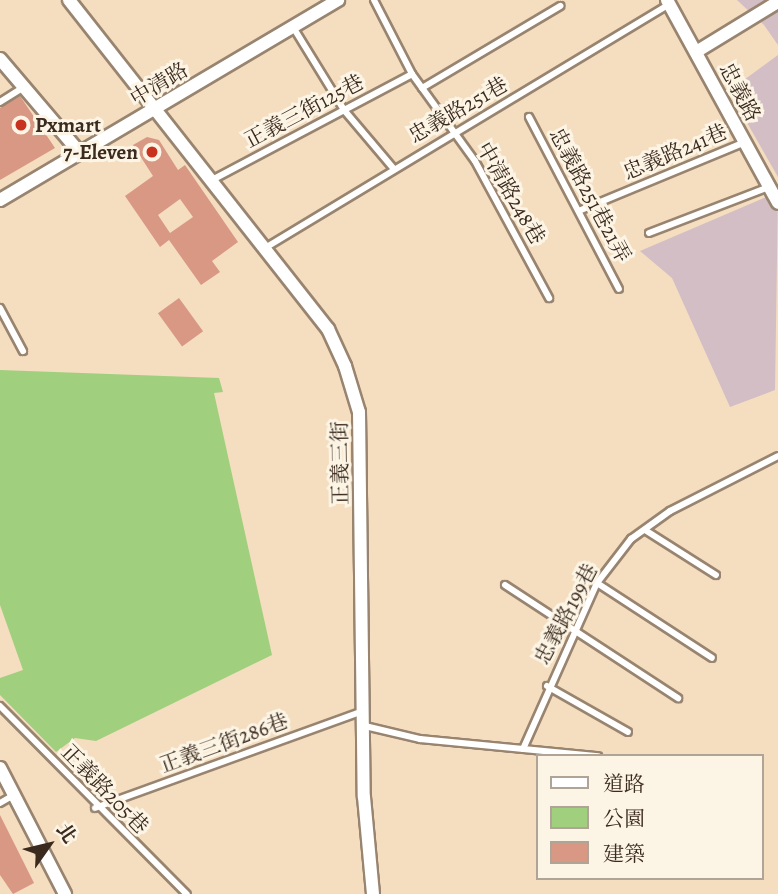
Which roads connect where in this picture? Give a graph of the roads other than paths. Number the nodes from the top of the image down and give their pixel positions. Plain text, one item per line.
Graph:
1 (69, 0) edge
2 (338, 0) edge
3 (374, 0) edge
4 (668, 2) edge
5 (778, 2) edge
6 (560, 6) dead end
7 (293, 27) junction
8 (696, 52) junction
9 (0, 59) edge
10 (412, 74) junction
11 (24, 87) junction
12 (422, 88) junction
13 (0, 102) edge
14 (157, 107) junction
15 (344, 110) junction
16 (529, 117) dead end
17 (454, 130) junction
18 (745, 142) junction
19 (80, 153) junction
20 (393, 168) junction
21 (212, 180) junction
22 (769, 187) junction
23 (0, 200) edge
24 (778, 203) edge
25 (581, 210) junction
26 (649, 233) dead end
27 (265, 248) junction
28 (619, 289) dead end
29 (549, 298) dead end
30 (0, 308) edge
31 (23, 351) dead end
32 (778, 456) edge
33 (645, 530) junction
34 (716, 575) dead end
35 (597, 583) junction
36 (505, 585) dead end
37 (575, 629) junction
38 (712, 658) dead end
39 (547, 686) junction
40 (678, 698) dead end
41 (0, 706) edge
42 (364, 711) junction
43 (365, 726) junction
44 (628, 732) dead end
45 (523, 749) junction
46 (577, 754) edge
47 (0, 768) edge
48 (14, 795) junction
49 (0, 803) edge
50 (94, 808) junction
51 (65, 894) edge
52 (187, 894) edge
53 (373, 894) edge

1 - 14 street, 正義三街
2 - 7 street, 中清路
3 - 10 lane, 中清路248巷
4 - 8 street, 忠義路
4 - 17 lane, 忠義路251巷
5 - 8 street
6 - 12 lane
7 - 14 street, 中清路
7 - 15 lane
8 - 18 street, 忠義路
9 - 11 street
10 - 12 lane, 中清路248巷
10 - 15 lane, 正義三街125巷
11 - 13 lane
11 - 19 street
12 - 17 lane, 中清路248巷
14 - 19 street, 中清路
14 - 21 street, 正義三街
15 - 20 lane
15 - 21 lane, 正義三街125巷
16 - 25 lane, 忠義路251巷21弄
17 - 20 lane, 忠義路251巷
17 - 29 lane, 中清路248巷
18 - 22 street, 忠義路
18 - 25 lane, 忠義路241巷
19 - 23 street, 中清路
20 - 27 lane, 忠義路251巷
21 - 27 street, 正義三街
22 - 24 street, 忠義路
22 - 26 lane
25 - 28 lane, 忠義路251巷21弄
27 - 42 street, 正義三街
30 - 31 lane
32 - 33 lane, 忠義路199巷
33 - 34 lane
33 - 35 lane, 忠義路199巷
35 - 37 lane, 忠義路199巷
35 - 38 lane
36 - 37 lane
37 - 39 lane, 忠義路199巷
37 - 40 lane
39 - 44 lane
39 - 45 lane, 忠義路199巷
41 - 50 lane, 正義路205巷
42 - 43 street, 正義三街
42 - 50 lane, 正義三街286巷
43 - 45 lane
43 - 53 street, 正義三街
45 - 46 lane
47 - 48 street
48 - 49 lane
48 - 51 street
50 - 52 lane, 正義路205巷

